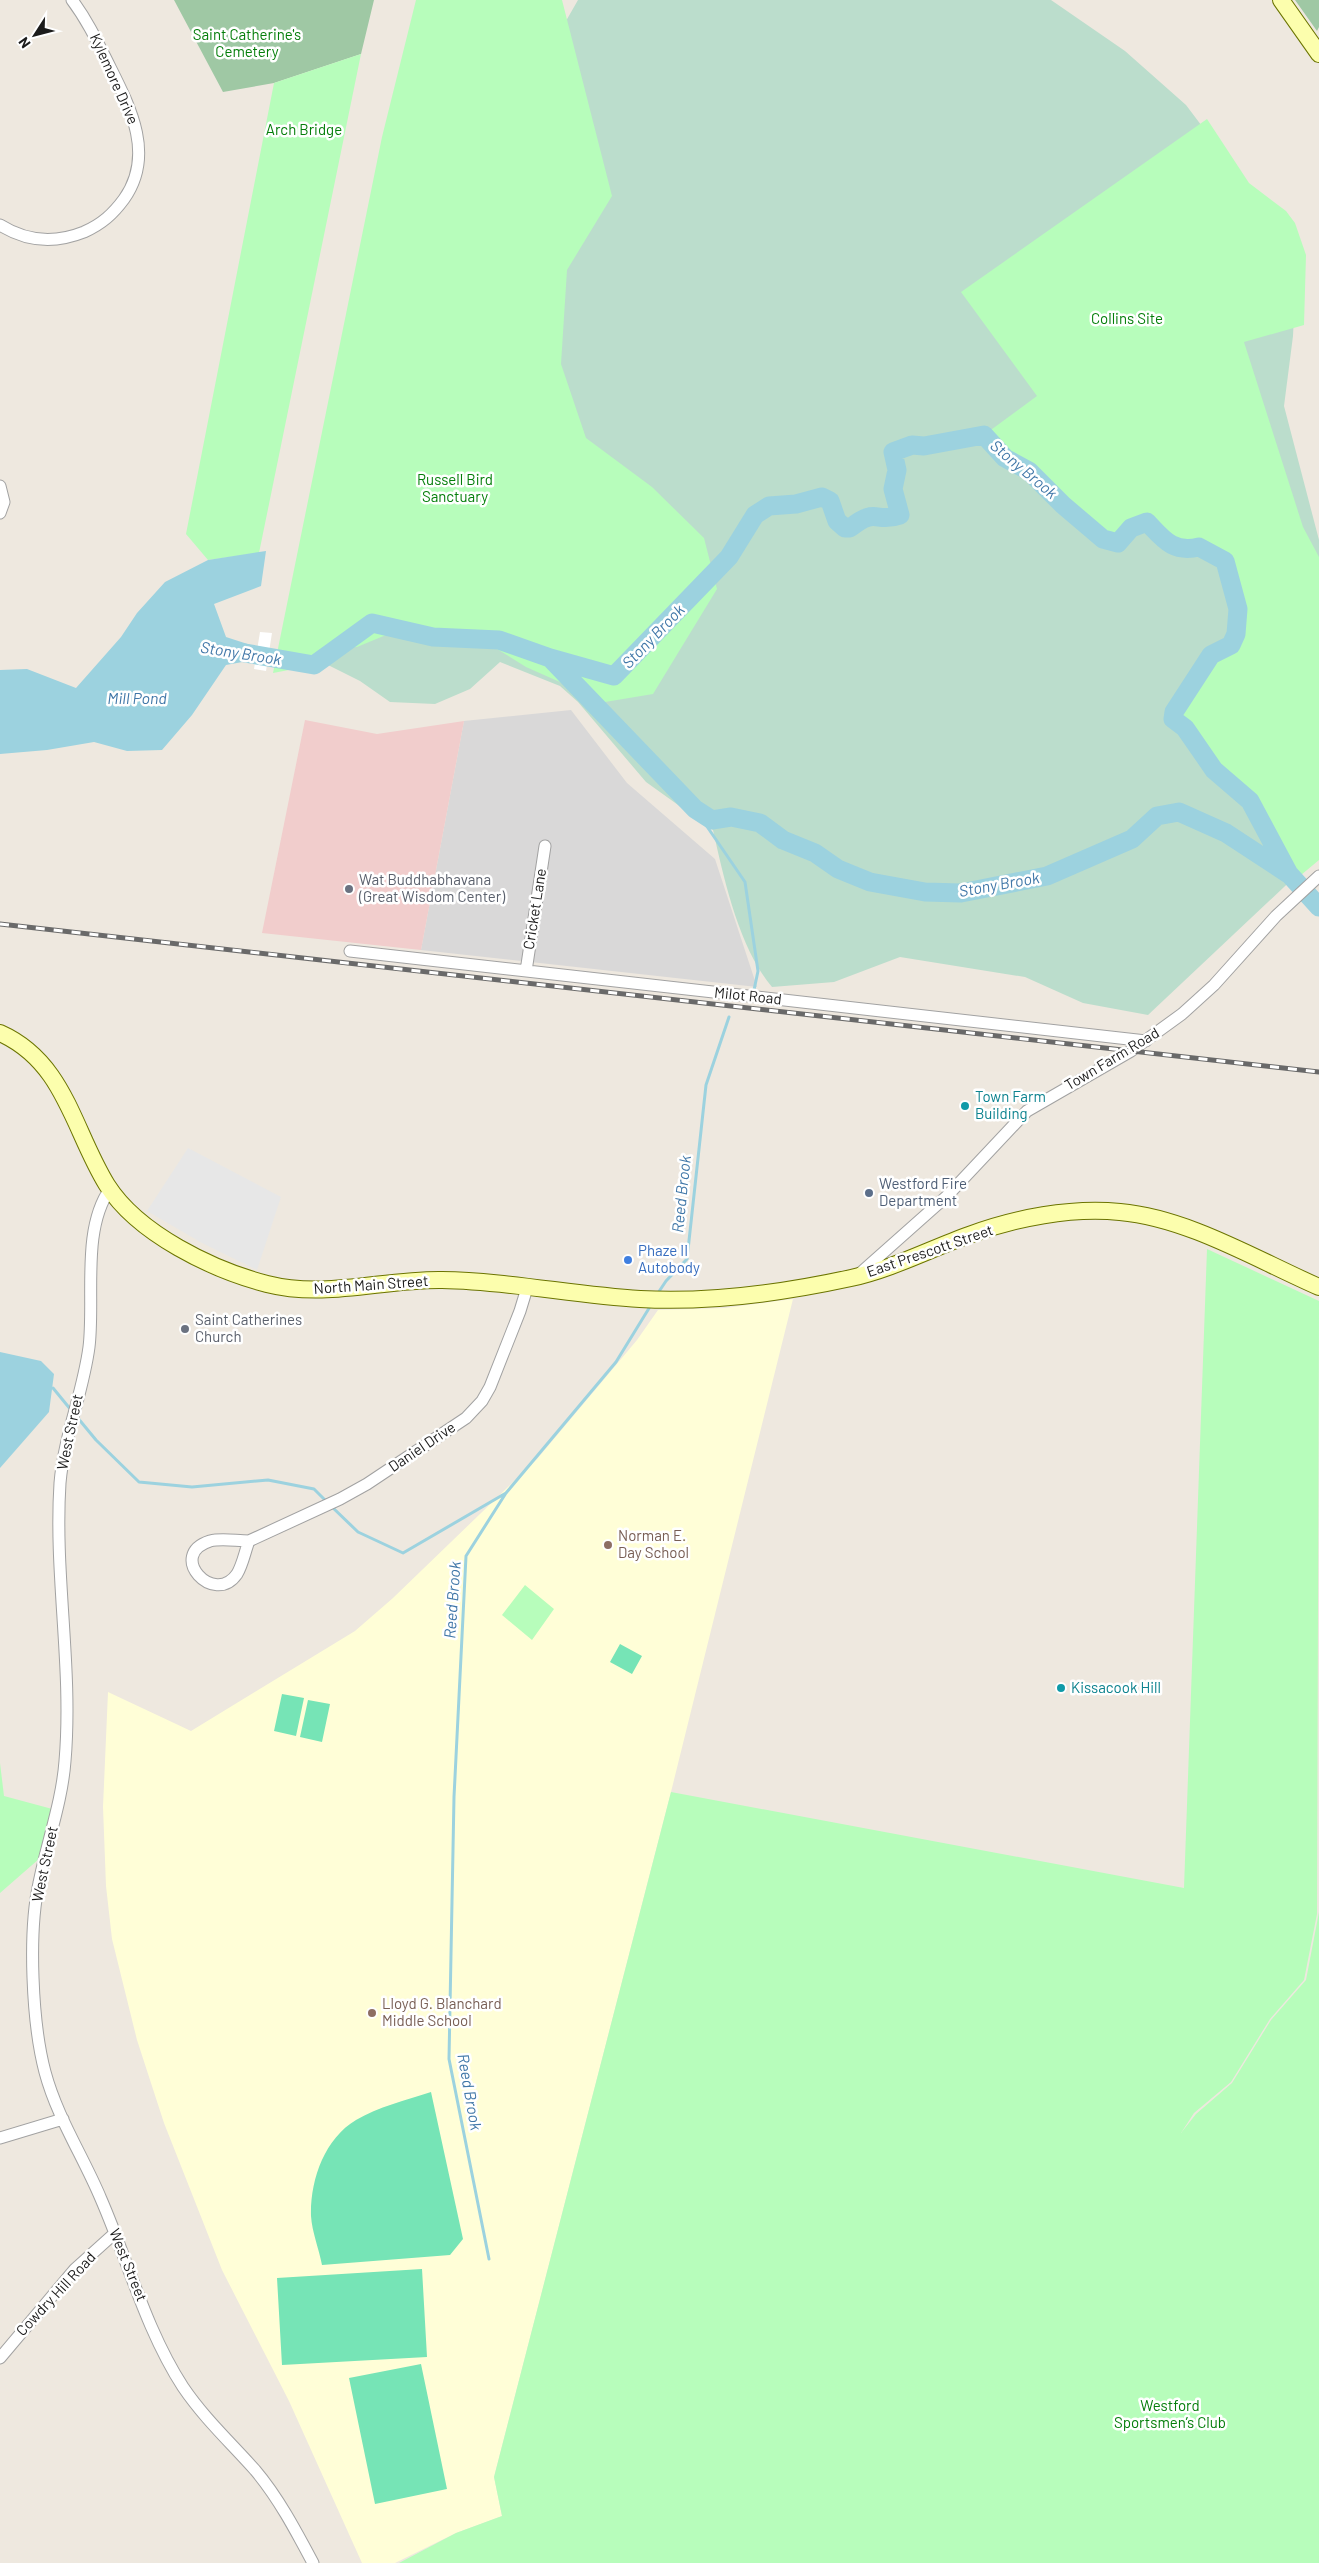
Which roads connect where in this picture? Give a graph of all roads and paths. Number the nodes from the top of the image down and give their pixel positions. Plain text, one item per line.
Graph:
1 (72, 0) edge
2 (1281, 0) edge
3 (1319, 54) edge
4 (0, 225) edge
5 (0, 486) edge
6 (0, 512) edge
7 (545, 846) dead end
8 (1315, 880) edge
9 (350, 951) dead end
10 (526, 971) junction
11 (0, 1033) edge
12 (1146, 1041) junction
13 (110, 1189) junction
14 (857, 1276) junction
15 (1319, 1287) edge
16 (527, 1288) junction
17 (248, 1541) junction
18 (63, 2119) junction
19 (0, 2138) edge
20 (115, 2234) junction
21 (0, 2358) edge
22 (313, 2563) edge

1 - 4 street, Kylemore Drive
2 - 3 main road
5 - 6 street
7 - 10 street, Cricket Lane
8 - 12 street, Town Farm Road
9 - 10 street, Milot Road
10 - 12 street, Milot Road
11 - 13 main road, North Main Street
12 - 14 street, Town Farm Road
13 - 16 main road, North Main Street
13 - 18 street, West Street
14 - 15 main road, East Prescott Street
14 - 16 main road, East Prescott Street
16 - 17 street, Daniel Drive
17 - 17 street, Daniel Drive
18 - 19 street
18 - 20 street, West Street
20 - 21 street, Cowdry Hill Road
20 - 22 street, West Street

